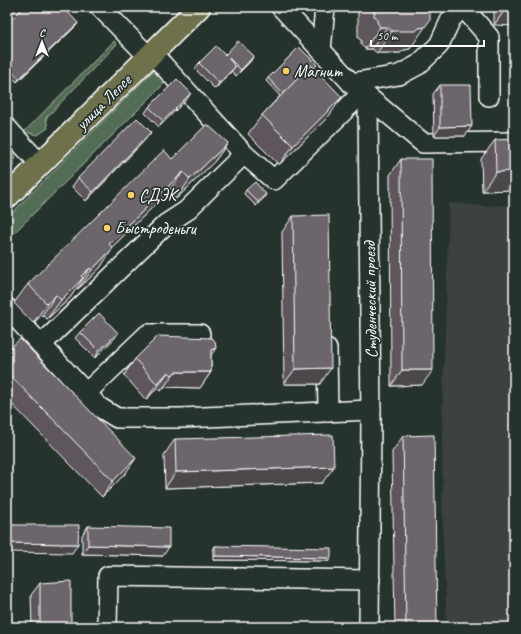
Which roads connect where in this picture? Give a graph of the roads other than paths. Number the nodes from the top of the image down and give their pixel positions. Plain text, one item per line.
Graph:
1 (100, 7) edge
2 (198, 7) edge
3 (281, 7) edge
4 (325, 7) edge
5 (463, 7) edge
6 (321, 50) junction
7 (150, 55) junction
8 (356, 88) junction
9 (489, 96) dead end
10 (7, 128) edge
11 (514, 142) edge
12 (244, 154) junction
13 (40, 164) junction
14 (7, 197) edge
15 (7, 308) edge
16 (200, 334) dead end
17 (327, 335) edge
18 (41, 345) junction
19 (86, 393) junction
20 (371, 410) junction
21 (328, 412) junction
22 (370, 580) junction
23 (107, 627) edge
24 (369, 627) edge

1 - 7 street
2 - 7 main road, улица Лепсе
3 - 6 street, Студенческий проезд
4 - 6 street
5 - 8 street
5 - 9 street
6 - 8 street, Студенческий проезд
7 - 12 street
7 - 13 main road, улица Лепсе
8 - 11 street
8 - 12 street
8 - 20 street, Студенческий проезд
10 - 13 street
12 - 18 street
13 - 14 main road, улица Лепсе
15 - 18 street
16 - 19 street
17 - 21 street
18 - 19 street
19 - 21 street
20 - 21 street
20 - 22 street, Студенческий проезд
22 - 23 street
22 - 24 street, Студенческий проезд

